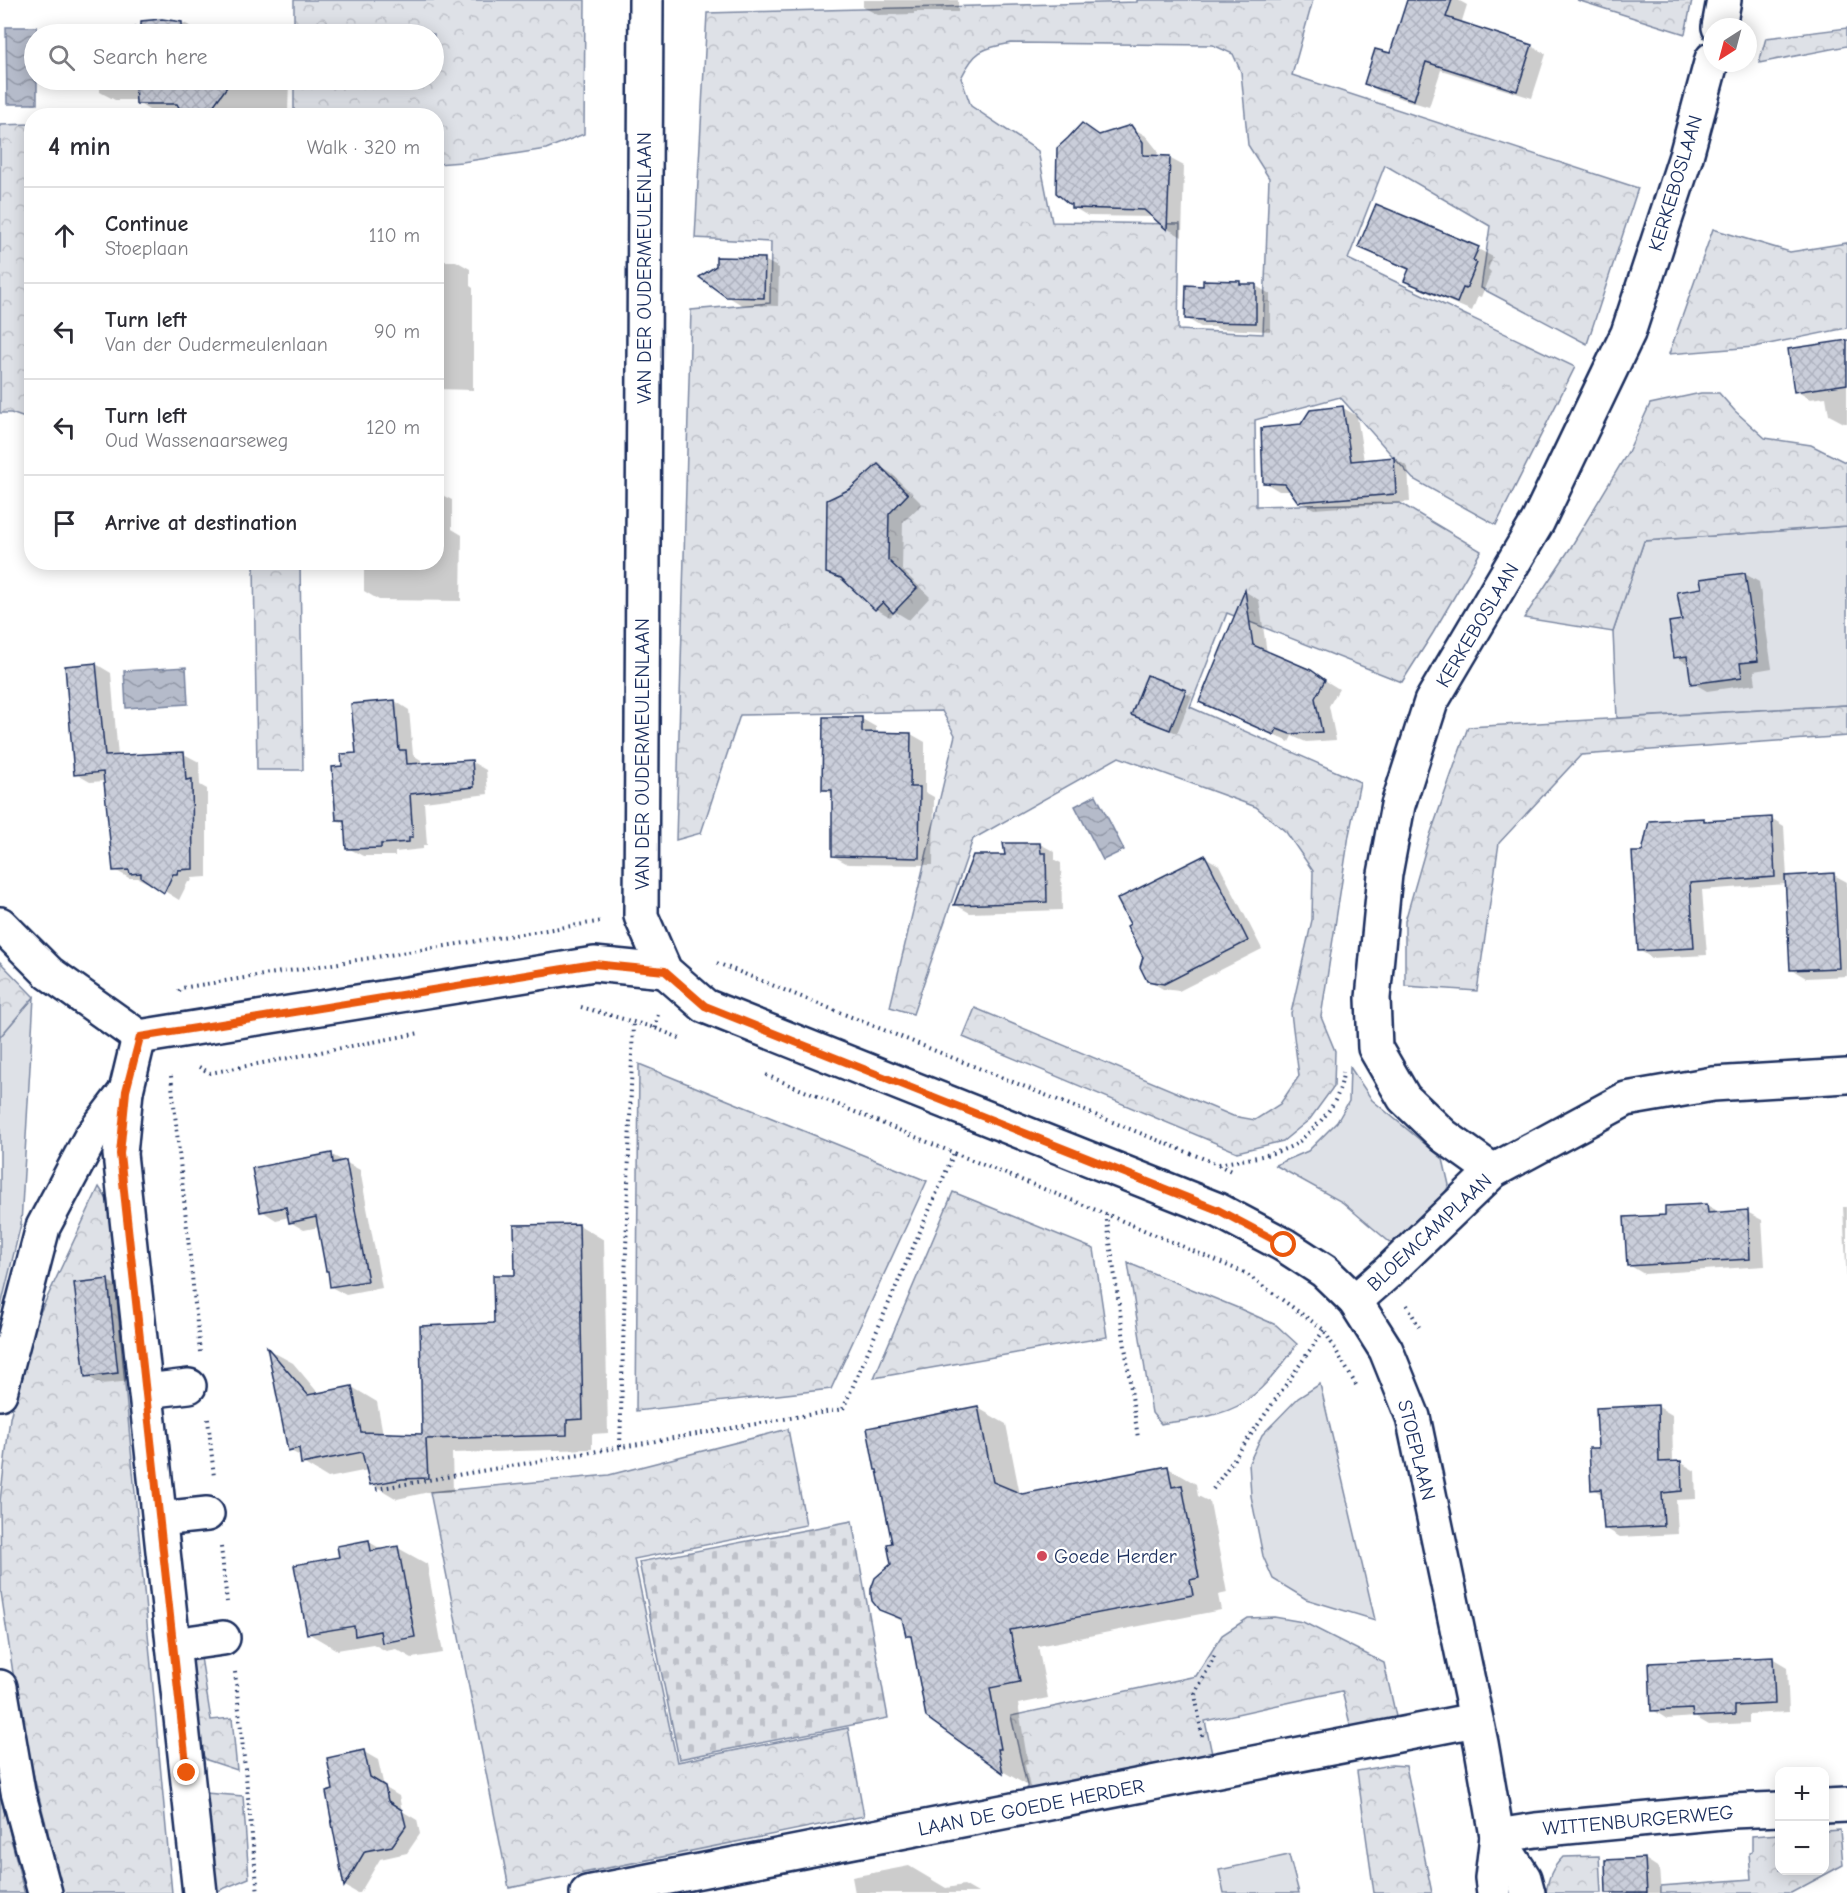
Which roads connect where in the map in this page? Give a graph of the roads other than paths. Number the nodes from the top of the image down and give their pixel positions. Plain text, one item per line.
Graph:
1 (646, 0) edge
2 (1724, 0) edge
3 (1721, 18) edge
4 (1709, 72) edge
5 (0, 924) edge
6 (665, 971) junction
7 (154, 1044) junction
8 (1847, 1076) edge
9 (126, 1091) junction
10 (1493, 1171) junction
11 (1355, 1301) junction
12 (195, 1372) road end
13 (146, 1390) junction
14 (0, 1393) edge
15 (211, 1500) road end
16 (160, 1519) junction
17 (173, 1645) junction
18 (229, 1651) road end
19 (0, 1687) edge
20 (1475, 1720) junction
21 (1847, 1805) edge
22 (1829, 1806) edge
23 (1775, 1809) edge
24 (1497, 1836) junction
25 (45, 1893) edge
26 (200, 1893) edge
27 (588, 1893) edge
28 (1494, 1893) edge
29 (1528, 1893) edge

1 - 6 street, VAN DER OUDERMEULENLAAN
2 - 3 street
4 - 10 street, KERKEBOSLAAN
5 - 7 street
6 - 7 street
6 - 11 street, STOEPLAAN
7 - 9 street
8 - 10 street, BLOEMCAMPLAAN
9 - 13 street
9 - 14 street
10 - 11 street, BLOEMCAMPLAAN
11 - 20 street, STOEPLAAN
12 - 13 street
13 - 16 street
15 - 16 street
16 - 17 street
17 - 18 street
17 - 26 street
19 - 25 street
20 - 24 street, STOEPLAAN
20 - 27 street, LAAN DE GOEDE HERDER
21 - 22 street
23 - 24 street, WITTENBURGERWEG
24 - 28 street, STOEPLAAN
24 - 29 street, STOEPLAAN

